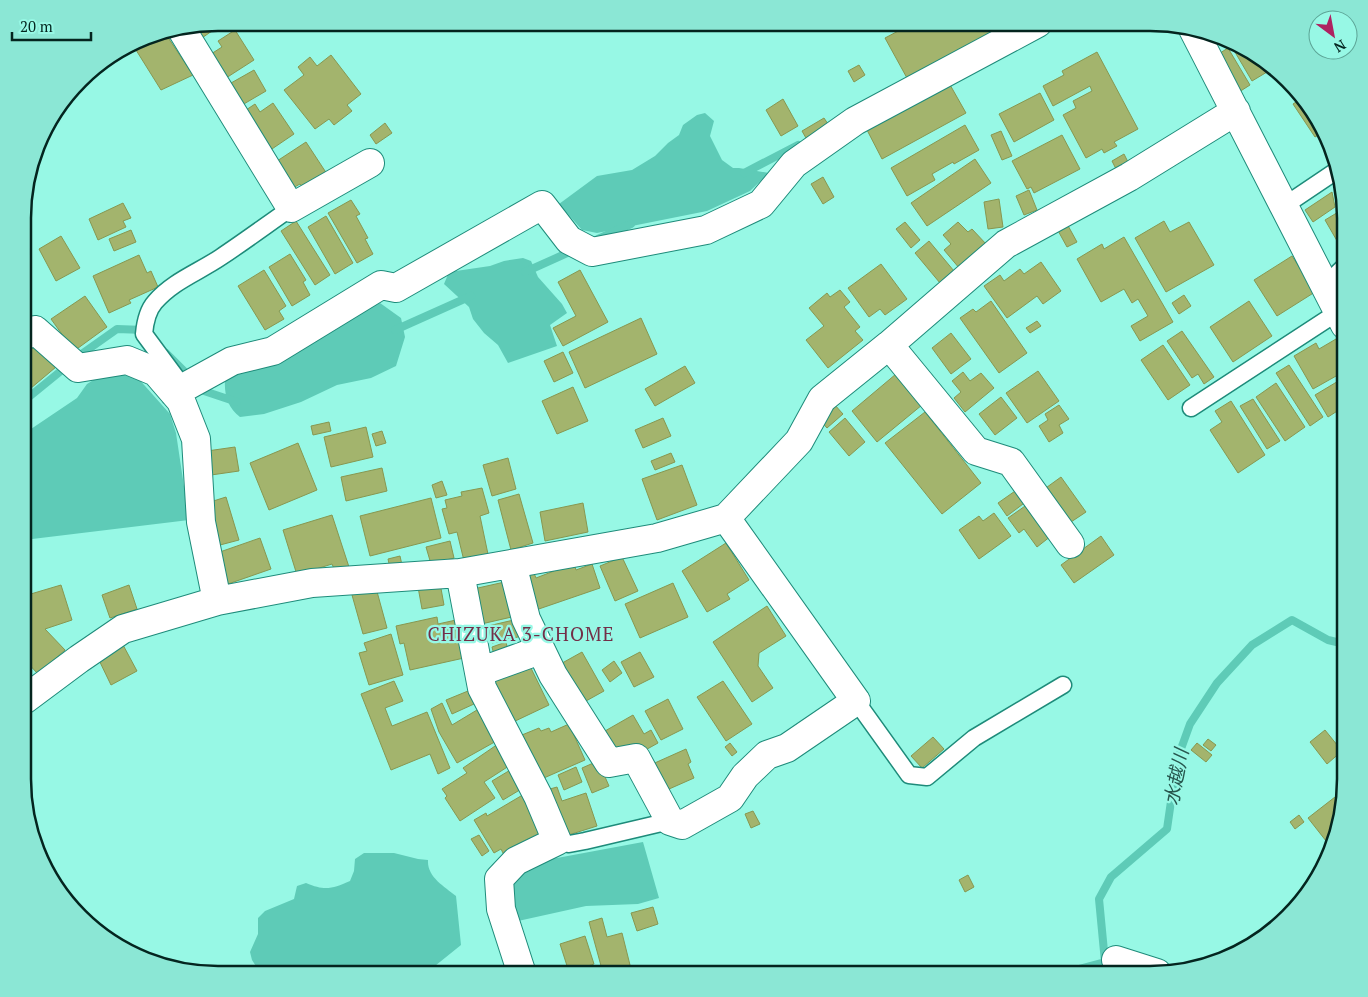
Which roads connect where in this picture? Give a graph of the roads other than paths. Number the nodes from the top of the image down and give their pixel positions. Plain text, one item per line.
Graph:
1 (1023, 31) edge
2 (185, 35) edge
3 (1204, 40) edge
4 (1236, 111) junction
5 (370, 163) dead end
6 (1331, 174) edge
7 (1284, 206) junction
8 (291, 208) junction
9 (1337, 274) edge
10 (1325, 285) junction
11 (1337, 308) edge
12 (1337, 321) edge
13 (31, 332) edge
14 (888, 344) junction
15 (180, 391) junction
16 (1190, 408) dead end
17 (726, 518) junction
18 (1070, 544) dead end
19 (512, 564) junction
20 (460, 573) junction
21 (217, 601) junction
22 (540, 650) junction
23 (479, 672) junction
24 (1063, 685) dead end
25 (31, 695) edge
26 (856, 702) junction
27 (670, 821) junction
28 (557, 841) junction
29 (1116, 960) dead end
30 (519, 966) edge
31 (1135, 966) edge

1 - 15 street
2 - 8 street
3 - 4 street
4 - 7 street
4 - 14 street
5 - 8 street
6 - 7 lane
7 - 10 street
8 - 15 lane
9 - 10 lane
10 - 11 street
12 - 16 lane
13 - 15 street
14 - 17 street
14 - 18 street
15 - 21 street
17 - 19 street
17 - 26 street
19 - 20 street
19 - 22 street
20 - 21 street
20 - 23 street
21 - 25 street
22 - 23 street
22 - 27 street
23 - 28 street
24 - 26 lane
26 - 27 street
27 - 28 lane
28 - 30 street
29 - 31 street

